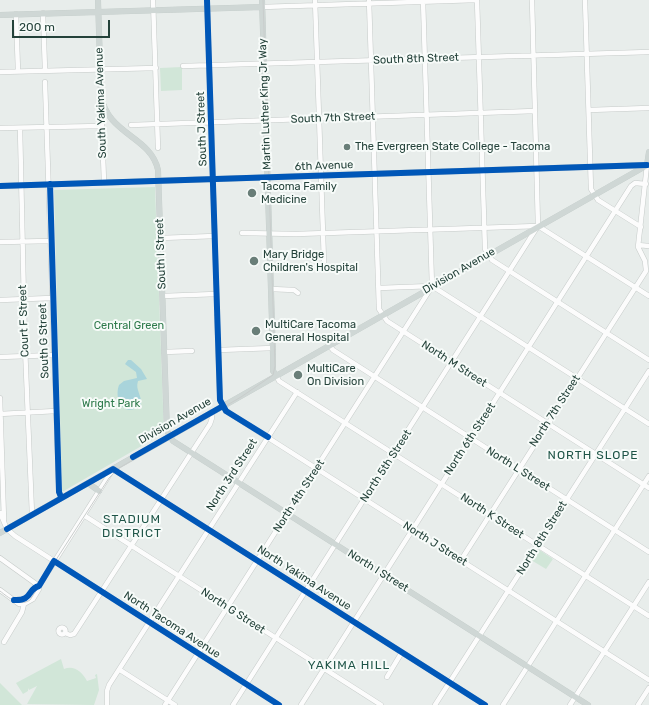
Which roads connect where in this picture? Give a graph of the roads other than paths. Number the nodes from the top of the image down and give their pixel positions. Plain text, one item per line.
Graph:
1 (98, 0) edge
2 (153, 0) edge
3 (208, 0) edge
4 (262, 0) edge
5 (477, 0) edge
6 (532, 0) edge
7 (586, 0) edge
8 (423, 1) edge
9 (369, 2) edge
10 (316, 3) edge
11 (262, 7) junction
12 (208, 8) junction
13 (153, 10) junction
14 (98, 12) junction
15 (43, 13) junction
16 (16, 14) junction
17 (0, 15) edge
18 (649, 52) edge
19 (587, 53) junction
20 (534, 55) junction
21 (479, 57) junction
22 (425, 59) junction
23 (371, 60) junction
24 (317, 62) junction
25 (264, 64) junction
26 (210, 65) junction
27 (183, 66) dead end
28 (156, 68) junction
29 (100, 69) junction
30 (45, 70) junction
31 (18, 71) junction
32 (0, 72) edge
33 (45, 82) dead end
34 (101, 95) junction
35 (649, 108) edge
36 (589, 110) junction
37 (535, 112) junction
38 (480, 114) junction
39 (427, 116) junction
40 (373, 117) junction
41 (319, 119) junction
42 (266, 120) junction
43 (211, 122) junction
44 (157, 124) junction
45 (131, 125) dead end
46 (102, 126) junction
47 (47, 127) junction
48 (0, 128) edge
49 (20, 128) junction
50 (158, 148) dead end
51 (649, 152) edge
52 (648, 165) edge
53 (591, 167) junction
54 (537, 169) junction
55 (483, 171) junction
56 (429, 173) junction
57 (375, 174) junction
58 (321, 176) junction
59 (267, 177) junction
60 (213, 179) junction
61 (159, 181) junction
62 (104, 182) junction
63 (50, 184) junction
64 (646, 184) junction
65 (21, 185) junction
66 (0, 186) edge
67 (594, 194) junction
68 (616, 211) junction
69 (538, 226) junction
70 (640, 226) junction
71 (485, 228) junction
72 (430, 229) junction
73 (377, 231) junction
74 (242, 233) dead end
75 (269, 233) junction
76 (323, 233) junction
77 (215, 236) junction
78 (161, 238) junction
79 (51, 241) junction
80 (0, 242) edge
81 (22, 242) junction
82 (638, 245) junction
83 (649, 246) edge
84 (488, 255) junction
85 (587, 256) junction
86 (324, 262) dead end
87 (510, 271) junction
88 (432, 286) junction
89 (635, 287) junction
90 (379, 288) junction
91 (271, 289) junction
92 (298, 293) dead end
93 (216, 294) junction
94 (163, 296) junction
95 (649, 296) edge
96 (52, 298) junction
97 (24, 299) junction
98 (0, 300) edge
99 (558, 302) junction
100 (217, 306) tunnel mouth
101 (382, 315) junction
102 (217, 316) tunnel mouth
103 (480, 317) junction
104 (404, 332) junction
105 (606, 332) junction
106 (329, 345) junction
107 (529, 347) junction
108 (273, 348) junction
109 (219, 350) junction
110 (192, 351) dead end
111 (164, 352) junction
112 (55, 355) junction
113 (0, 356) edge
114 (25, 356) junction
115 (649, 360) edge
116 (452, 363) junction
117 (649, 371) edge
118 (276, 375) junction
119 (374, 377) junction
120 (577, 378) junction
121 (298, 392) junction
122 (500, 393) junction
123 (0, 398) edge
124 (223, 406) junction
125 (422, 408) junction
126 (625, 409) junction
127 (56, 411) junction
128 (211, 412) junction
129 (0, 413) edge
130 (27, 413) junction
131 (346, 423) junction
132 (548, 424) junction
133 (649, 424) edge
134 (170, 436) junction
135 (268, 437) junction
136 (470, 438) junction
137 (192, 453) junction
138 (393, 453) junction
139 (596, 454) junction
140 (316, 468) junction
141 (113, 469) junction
142 (519, 469) junction
143 (1, 471) edge
144 (649, 476) edge
145 (88, 483) junction
146 (239, 483) junction
147 (442, 484) junction
148 (644, 485) junction
149 (3, 488) junction
150 (649, 488) edge
151 (99, 491) junction
152 (0, 497) edge
153 (61, 498) junction
154 (163, 499) junction
155 (364, 499) junction
156 (566, 500) junction
157 (88, 509) junction
158 (0, 513) edge
159 (32, 514) junction
160 (287, 514) junction
161 (490, 514) junction
162 (85, 516) junction
163 (5, 522) junction
164 (7, 529) junction
165 (209, 530) junction
166 (412, 530) junction
167 (615, 530) junction
168 (0, 533) edge
169 (71, 535) junction
170 (335, 544) junction
171 (538, 545) junction
172 (132, 546) junction
173 (649, 552) edge
174 (0, 558) edge
175 (258, 560) junction
176 (460, 560) junction
177 (54, 562) junction
178 (383, 575) junction
179 (179, 576) junction
180 (586, 576) junction
181 (649, 582) edge
182 (39, 586) junction
183 (0, 590) edge
184 (306, 591) junction
185 (509, 591) junction
186 (103, 592) junction
187 (25, 601) junction
188 (634, 606) junction
189 (228, 607) junction
190 (649, 616) edge
191 (556, 621) junction
192 (354, 622) junction
193 (150, 623) junction
194 (65, 633) dead end
195 (479, 636) junction
196 (276, 638) junction
197 (4, 642) dead end
198 (402, 652) junction
199 (605, 652) junction
200 (198, 654) junction
201 (527, 667) junction
202 (323, 668) junction
203 (120, 670) junction
204 (387, 677) dead end
205 (649, 680) edge
206 (450, 683) junction
207 (246, 684) junction
208 (649, 688) edge
209 (575, 697) junction
210 (167, 703) edge
211 (107, 705) edge
212 (175, 705) edge
213 (233, 705) edge
214 (279, 705) edge
215 (301, 705) edge
216 (382, 705) edge
217 (435, 705) edge
218 (484, 705) edge
219 (503, 705) edge
220 (570, 705) edge
221 (588, 705) edge
222 (638, 705) edge

1 - 14 main road, South Yakima Avenue
2 - 13 street
3 - 12 street, South J Street
4 - 11 main road, Martin Luther King Jr Way
5 - 8 street
5 - 21 street
6 - 20 street
7 - 19 street
8 - 9 street
8 - 22 street
9 - 10 street
9 - 23 street
10 - 11 street
10 - 24 street
11 - 12 main road
11 - 25 main road, Martin Luther King Jr Way
12 - 13 main road
12 - 26 street, South J Street
13 - 14 main road
13 - 28 street
14 - 15 main road
14 - 29 main road, South Yakima Avenue
15 - 16 main road
15 - 30 street
16 - 17 main road
16 - 31 street
18 - 19 street, South 8th Street
19 - 20 street, South 8th Street
19 - 36 street
20 - 21 street, South 8th Street
20 - 37 street
21 - 22 street, South 8th Street
21 - 38 street
22 - 23 street, South 8th Street
22 - 39 street
23 - 24 street, South 8th Street
23 - 40 street
24 - 25 street, South 8th Street
24 - 41 street
25 - 26 street, South 8th Street
25 - 42 main road, Martin Luther King Jr Way
26 - 27 street, South 8th Street
26 - 43 street, South J Street
28 - 29 street
28 - 44 street
29 - 30 street
29 - 34 main road, South Yakima Avenue
30 - 31 street
31 - 32 street
33 - 47 street, South G Street
34 - 46 street, South Yakima Avenue
34 - 61 main road, South I Street
35 - 36 street
36 - 53 street
37 - 38 street, South 7th Street
37 - 54 street
38 - 39 street, South 7th Street
38 - 55 street
39 - 40 street, South 7th Street
39 - 56 street
40 - 41 street, South 7th Street
40 - 57 street
41 - 42 street, South 7th Street
41 - 58 street
42 - 43 street, South 7th Street
42 - 59 main road, Martin Luther King Jr Way
43 - 44 street, South 7th Street
43 - 60 street, South J Street
44 - 45 street, South 7th Street
44 - 50 street
46 - 47 street
46 - 62 street, South Yakima Avenue
47 - 49 street
47 - 63 street, South G Street
48 - 49 street
49 - 65 street, Court F Street
51 - 52 main road
52 - 53 main road, 6th Avenue
52 - 64 street
52 - 67 main road, Division Avenue
53 - 54 main road, 6th Avenue
53 - 67 street
54 - 55 main road, 6th Avenue
54 - 69 street
55 - 56 main road, 6th Avenue
55 - 71 street
56 - 57 main road, 6th Avenue
56 - 72 street
57 - 58 main road, 6th Avenue
57 - 73 street
58 - 59 main road, 6th Avenue
58 - 76 street
59 - 60 main road, 6th Avenue
59 - 75 main road, Martin Luther King Jr Way
60 - 61 main road, 6th Avenue
60 - 77 street, South J Street
61 - 62 main road, 6th Avenue
61 - 78 main road, South I Street
62 - 63 main road, 6th Avenue
63 - 65 main road, 6th Avenue
63 - 79 street, South G Street
64 - 68 street, North 6th Street
64 - 70 street
65 - 66 main road, 6th Avenue
65 - 81 street, Court F Street
67 - 68 street
67 - 69 main road, Division Avenue
68 - 70 street
68 - 85 street, North 6th Street
69 - 71 street
69 - 84 main road, Division Avenue
69 - 85 street
69 - 87 street, North 5th Street
70 - 82 street
71 - 72 street
71 - 84 street
72 - 73 street
72 - 88 street
73 - 76 street
73 - 90 street
74 - 75 street
75 - 76 street
75 - 91 main road, Martin Luther King Jr Way
76 - 86 street
77 - 78 street
77 - 93 street, South J Street
78 - 94 main road, South I Street
79 - 81 street
79 - 96 street, South G Street
80 - 81 street
81 - 97 street, Court F Street
82 - 83 street
82 - 89 street, North 7th Street
84 - 87 street
84 - 88 main road, Division Avenue
85 - 89 street
85 - 99 street, North 6th Street
87 - 99 street
87 - 103 street, North 5th Street
88 - 90 street
88 - 101 main road, Division Avenue
88 - 103 street
88 - 104 street, North 4th Street
89 - 95 street
89 - 105 street, North 7th Street
90 - 101 street
91 - 92 street
91 - 108 main road, Martin Luther King Jr Way
93 - 94 street
93 - 100 street, South J Street
94 - 111 main road, South I Street
96 - 97 street
96 - 112 street, South G Street
97 - 98 street
97 - 114 street, Court F Street
99 - 105 street
99 - 107 street, North 6th Street
101 - 104 street, North M Street
101 - 106 main road, Division Avenue
102 - 109 street
103 - 107 street
103 - 116 street, North 5th Street
104 - 116 street, North M Street
104 - 119 street, North 4th Street
105 - 115 street
105 - 120 street, North 7th Street
106 - 118 main road, Division Avenue
106 - 119 street, North L Street
107 - 120 street
107 - 122 street, North 6th Street
108 - 109 street
108 - 118 main road, Martin Luther King Jr Way
109 - 124 street
110 - 111 street
111 - 134 main road, South I Street
112 - 114 street
112 - 127 street, South G Street
113 - 114 street
114 - 130 street, Court F Street
116 - 122 street, North M Street
116 - 125 street, North 5th Street
117 - 126 street, North 8th Street
118 - 121 street, North K Street
118 - 124 main road, Division Avenue
119 - 125 street, North L Street
119 - 131 street, North 4th Street
120 - 126 street
120 - 132 street, North 7th Street
121 - 131 street, North K Street
121 - 135 street, North 3rd Street
122 - 132 street, North M Street
122 - 136 street, North 6th Street
123 - 129 street
124 - 128 main road, Division Avenue
124 - 135 street, North J Street
125 - 136 street, North L Street
125 - 138 street, North 5th Street
126 - 133 street
126 - 139 street, North 8th Street
127 - 130 street
127 - 153 street, South G Street
128 - 134 main road, Division Avenue
128 - 137 street
129 - 130 street
129 - 143 street
130 - 159 street, Court F Street
131 - 138 street, North K Street
131 - 140 street, North 4th Street
132 - 139 street, North M Street
132 - 142 street, North 7th Street
134 - 137 main road, North I Street
134 - 141 main road, Division Avenue
135 - 140 street, North J Street
135 - 146 street, North 3rd Street
136 - 142 street, North L Street
136 - 147 street, North 6th Street
137 - 146 main road, North I Street
137 - 154 street
138 - 147 street, North K Street
138 - 155 street, North 5th Street
139 - 148 street, North M Street
139 - 156 street, North 8th Street
140 - 155 street, North J Street
140 - 160 street, North 4th Street
141 - 145 main road, Division Avenue
141 - 151 street
141 - 154 street, North Yakima Avenue
142 - 156 street, North L Street
142 - 161 street, North 7th Street
143 - 149 street
144 - 148 street
145 - 151 main road
145 - 153 main road, Division Avenue
146 - 160 main road, North I Street
146 - 165 street, North 3rd Street
147 - 161 street, North K Street
147 - 166 street, North 6th Street
148 - 150 street, North M Street
148 - 167 street
149 - 152 street
149 - 163 street
151 - 157 street
153 - 159 main road, Division Avenue
154 - 165 street, North Yakima Avenue
154 - 172 street
155 - 166 street, North J Street
155 - 170 street, North 5th Street
156 - 167 street, North L Street
156 - 171 street, North 8th Street
157 - 162 street
157 - 169 street
158 - 163 street
159 - 164 main road, Division Avenue
160 - 170 main road, North I Street
160 - 175 street, North 4th Street
161 - 171 street, North K Street
161 - 176 street, North 7th Street
162 - 169 street
162 - 172 street, North G Street
163 - 164 street
164 - 168 main road, Division Avenue
164 - 177 street, North Tacoma Avenue
165 - 175 street, North Yakima Avenue
165 - 179 street, North 3rd Street
166 - 176 street, North J Street
166 - 178 street, North 6th Street
167 - 173 street, North L Street
167 - 180 street
169 - 177 street
170 - 178 main road, North I Street
170 - 184 street, North 5th Street
171 - 180 street, North K Street
171 - 185 street, North 8th Street
172 - 179 street, North G Street
172 - 186 street
174 - 182 street
175 - 184 street, North Yakima Avenue
175 - 189 street, North 4th Street
176 - 185 street, North J Street
177 - 182 street
177 - 186 street, North Tacoma Avenue
178 - 192 street, North 6th Street
178 - 195 main road, North I Street
179 - 189 street, North G Street
179 - 193 street, North 3rd Street
180 - 188 street, North K Street
180 - 191 street
181 - 188 street
182 - 187 street
183 - 187 street
184 - 192 street, North Yakima Avenue
184 - 196 street, North 5th Street
185 - 191 street, North J Street
185 - 195 street, North 8th Street
186 - 193 street, North Tacoma Avenue
186 - 194 street
187 - 197 street
188 - 190 street, North K Street
188 - 199 street
189 - 196 street, North G Street
189 - 200 street, North 4th Street
191 - 199 street, North J Street
191 - 201 street
192 - 198 street, North Yakima Avenue
192 - 202 street, North 6th Street
193 - 200 street, North Tacoma Avenue
193 - 203 street, North 3rd Street
195 - 201 main road, North I Street
195 - 206 street, North 8th Street
196 - 202 street, North G Street
196 - 207 street, North 5th Street
198 - 204 street
198 - 206 street, North Yakima Avenue
199 - 205 street, North J Street
199 - 209 street
200 - 207 street, North Tacoma Avenue
200 - 210 street, North 4th Street
201 - 209 main road, North I Street
201 - 219 street
202 - 215 street, North 6th Street
202 - 216 street, North G Street
203 - 210 street
203 - 211 street, North 3rd Street
206 - 217 street, North 8th Street
206 - 218 street, North Yakima Avenue
207 - 213 street, North 5th Street
207 - 214 street, North Tacoma Avenue
208 - 222 street
209 - 220 street
209 - 221 main road, North I Street
210 - 212 street

